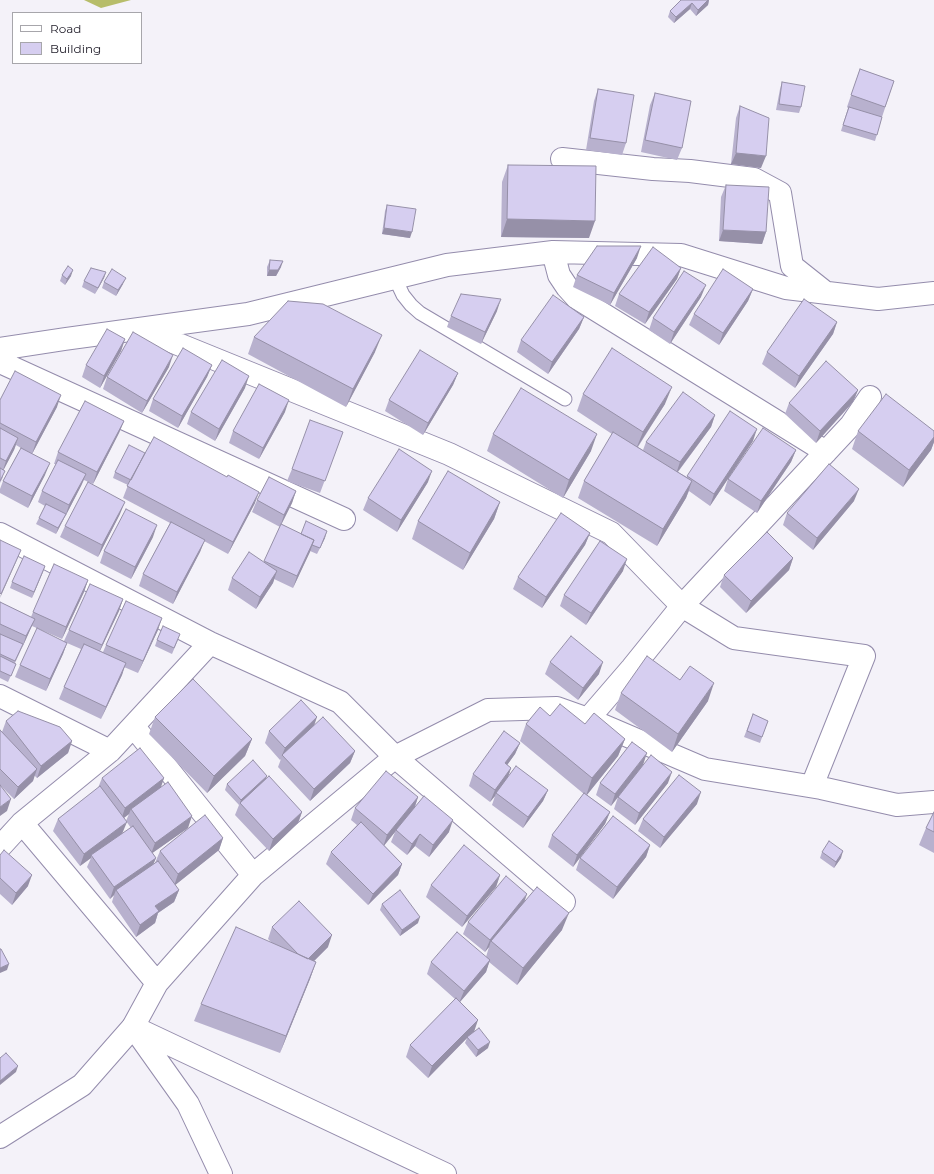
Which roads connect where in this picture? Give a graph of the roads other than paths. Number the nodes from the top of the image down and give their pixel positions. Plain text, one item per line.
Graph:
1 (562, 159) dead end
2 (553, 252) junction
3 (395, 278) junction
4 (826, 293) junction
5 (934, 293) edge
6 (140, 329) junction
7 (0, 349) edge
8 (0, 362) edge
9 (870, 397) dead end
10 (565, 400) dead end
11 (826, 452) junction
12 (344, 519) dead end
13 (0, 534) edge
14 (682, 606) junction
15 (210, 643) junction
16 (0, 696) edge
17 (588, 719) junction
18 (134, 727) junction
19 (110, 752) junction
20 (394, 757) junction
21 (812, 786) junction
22 (934, 802) edge
23 (22, 823) junction
24 (0, 847) edge
25 (254, 876) junction
26 (564, 902) dead end
27 (156, 983) junction
28 (133, 1027) junction
29 (0, 1137) edge
30 (220, 1174) edge
31 (445, 1174) edge

1 - 4 street
2 - 3 street
2 - 4 street
2 - 11 street
3 - 6 street
3 - 10 lane
4 - 5 street
6 - 7 street
6 - 14 street
8 - 12 street
9 - 11 street
11 - 14 street
13 - 15 street
14 - 17 street
14 - 21 street
15 - 18 street
15 - 20 street
16 - 19 street
17 - 20 street
17 - 21 street
18 - 19 street
18 - 25 street
19 - 23 street
20 - 25 street
20 - 26 street
21 - 22 street
23 - 24 street
23 - 27 street
25 - 27 street
27 - 28 street
28 - 29 street
28 - 30 street
28 - 31 street

